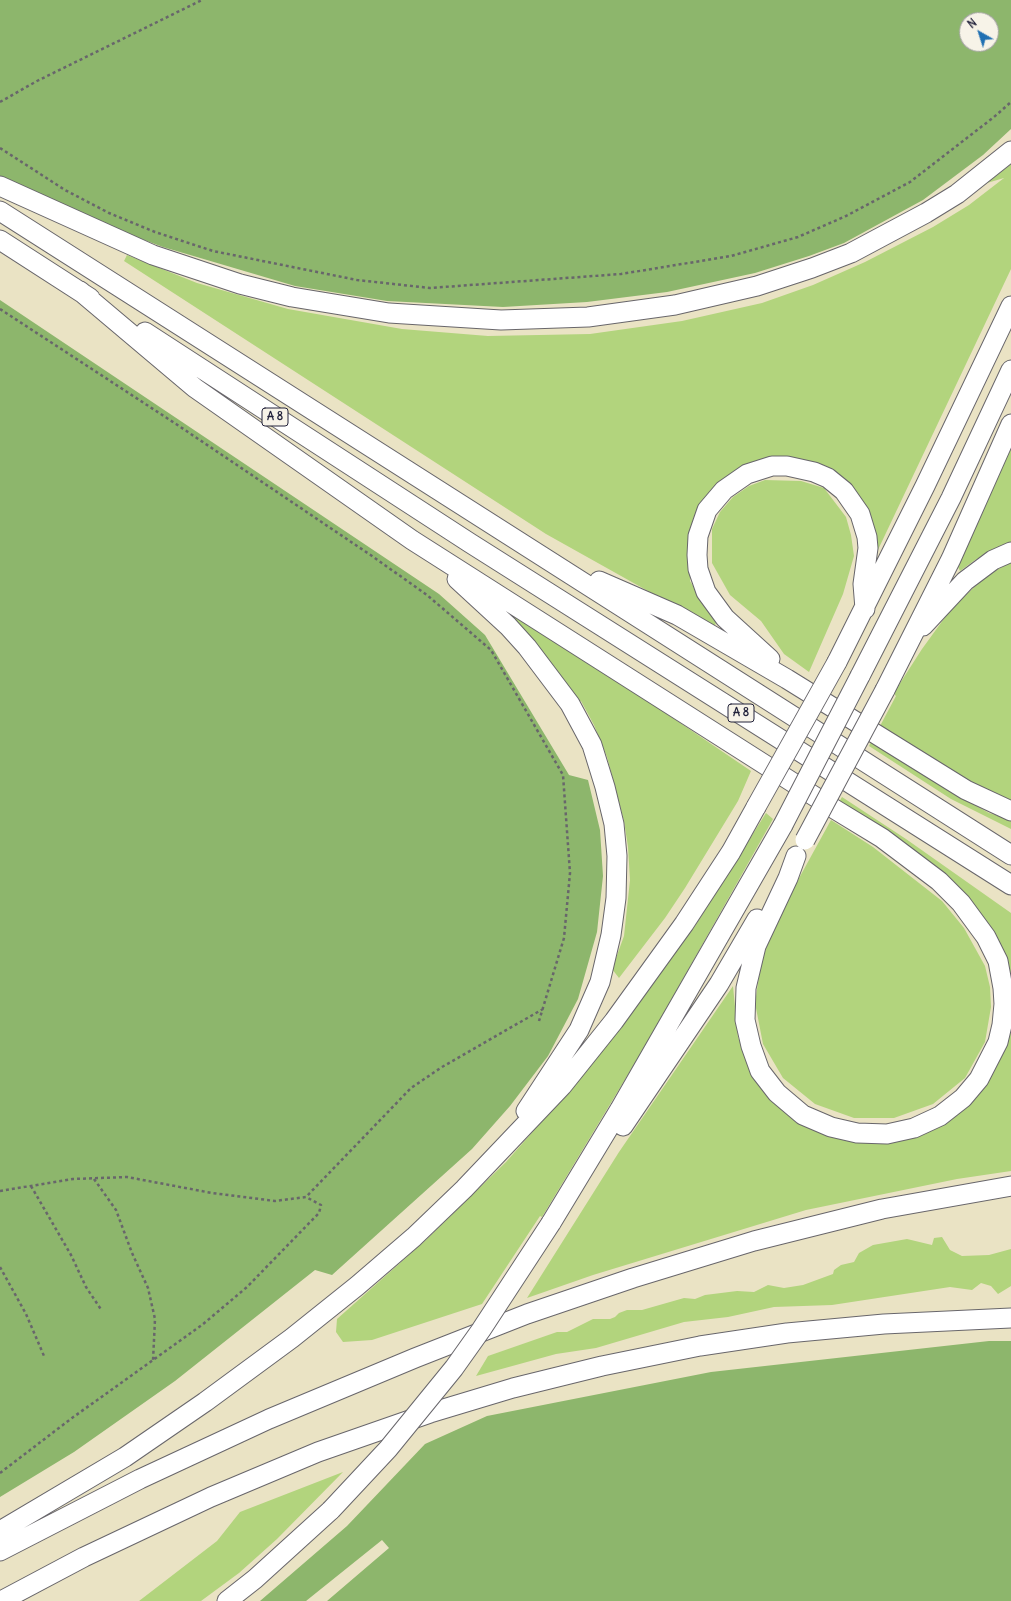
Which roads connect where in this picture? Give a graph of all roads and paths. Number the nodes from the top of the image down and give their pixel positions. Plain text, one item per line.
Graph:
1 (202, 0) edge
2 (0, 102) edge
3 (1011, 102) edge
4 (0, 148) edge
5 (1011, 151) edge
6 (0, 186) edge
7 (0, 211) edge
8 (0, 240) edge
9 (80, 292) junction
10 (1011, 306) edge
11 (0, 309) edge
12 (1011, 370) edge
13 (1011, 424) edge
14 (412, 540) junction
15 (1011, 552) edge
16 (548, 559) junction
17 (865, 609) junction
18 (912, 637) junction
19 (787, 679) junction
20 (1011, 810) edge
21 (800, 848) junction
22 (1011, 855) edge
23 (1011, 885) edge
24 (543, 1008) junction
25 (539, 1021) dead end
26 (491, 1161) junction
27 (94, 1178) junction
28 (31, 1186) junction
29 (1011, 1186) edge
30 (0, 1191) edge
31 (306, 1197) junction
32 (560, 1206) junction
33 (0, 1267) edge
34 (102, 1311) dead end
35 (1011, 1318) edge
36 (44, 1356) dead end
37 (153, 1362) junction
38 (0, 1473) edge
39 (0, 1531) edge
40 (0, 1551) edge
41 (2, 1601) edge
42 (227, 1601) edge

1 - 2 path
3 - 4 path
5 - 6 highway
7 - 16 highway, A 8
8 - 9 highway, A 8
9 - 14 highway
9 - 23 highway, A 8
10 - 17 highway
11 - 24 path
12 - 32 highway, bridge
13 - 18 highway
14 - 21 highway
14 - 26 highway
15 - 18 highway
16 - 19 highway
16 - 22 highway, A 8
17 - 19 highway
17 - 26 highway, bridge
18 - 21 highway, bridge
19 - 20 highway
21 - 32 highway
24 - 25 path
24 - 31 path
26 - 39 highway
27 - 28 path
27 - 31 path
27 - 37 path
28 - 30 path
28 - 34 path
29 - 40 highway
31 - 37 path
32 - 42 highway, bridge
33 - 36 path
35 - 41 highway
37 - 38 path

